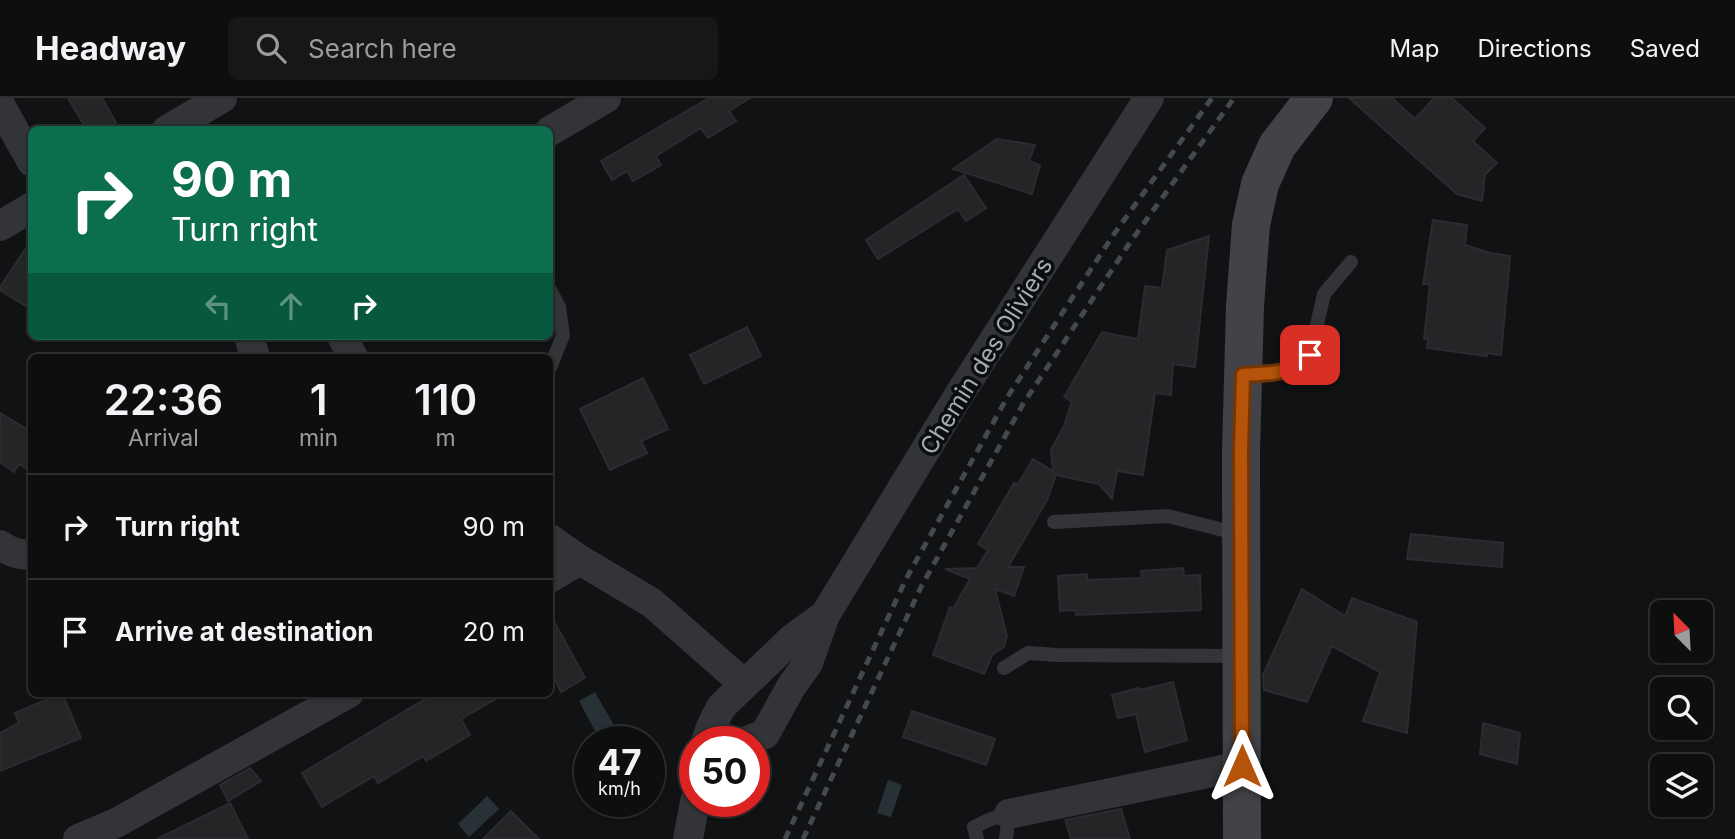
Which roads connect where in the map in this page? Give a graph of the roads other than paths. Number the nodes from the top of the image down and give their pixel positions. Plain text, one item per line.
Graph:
1 (222, 98) edge
2 (606, 98) edge
3 (1149, 98) edge
4 (1314, 98) edge
5 (0, 105) edge
6 (174, 126) edge
7 (553, 129) edge
8 (28, 155) edge
9 (28, 210) edge
10 (0, 226) edge
11 (1351, 262) dead end
12 (553, 296) edge
13 (553, 360) edge
14 (1243, 375) junction
15 (1054, 522) dead end
16 (1241, 535) junction
17 (553, 541) edge
18 (580, 560) junction
19 (553, 576) edge
20 (825, 615) junction
21 (1242, 656) junction
22 (1004, 668) dead end
23 (744, 684) junction
24 (342, 697) edge
25 (712, 726) edge
26 (769, 726) edge
27 (1242, 766) junction
28 (692, 817) edge
29 (1008, 826) edge
30 (78, 839) edge
31 (688, 839) edge
32 (978, 839) edge
33 (1242, 839) edge

1 - 6 street
2 - 7 street
3 - 20 street, Chemin des Oliviers
4 - 14 main road
5 - 8 street
9 - 10 street
11 - 14 lane
12 - 13 lane
14 - 16 main road
15 - 16 lane
16 - 21 main road
17 - 18 street
18 - 19 street
18 - 23 street
20 - 23 street, Chemin des Oliviers
20 - 26 street, Chemin des Oliviers
21 - 22 lane
21 - 27 main road
23 - 25 street, Chemin des Oliviers
24 - 30 street
27 - 29 street
27 - 33 main road
28 - 31 street
29 - 32 lane

